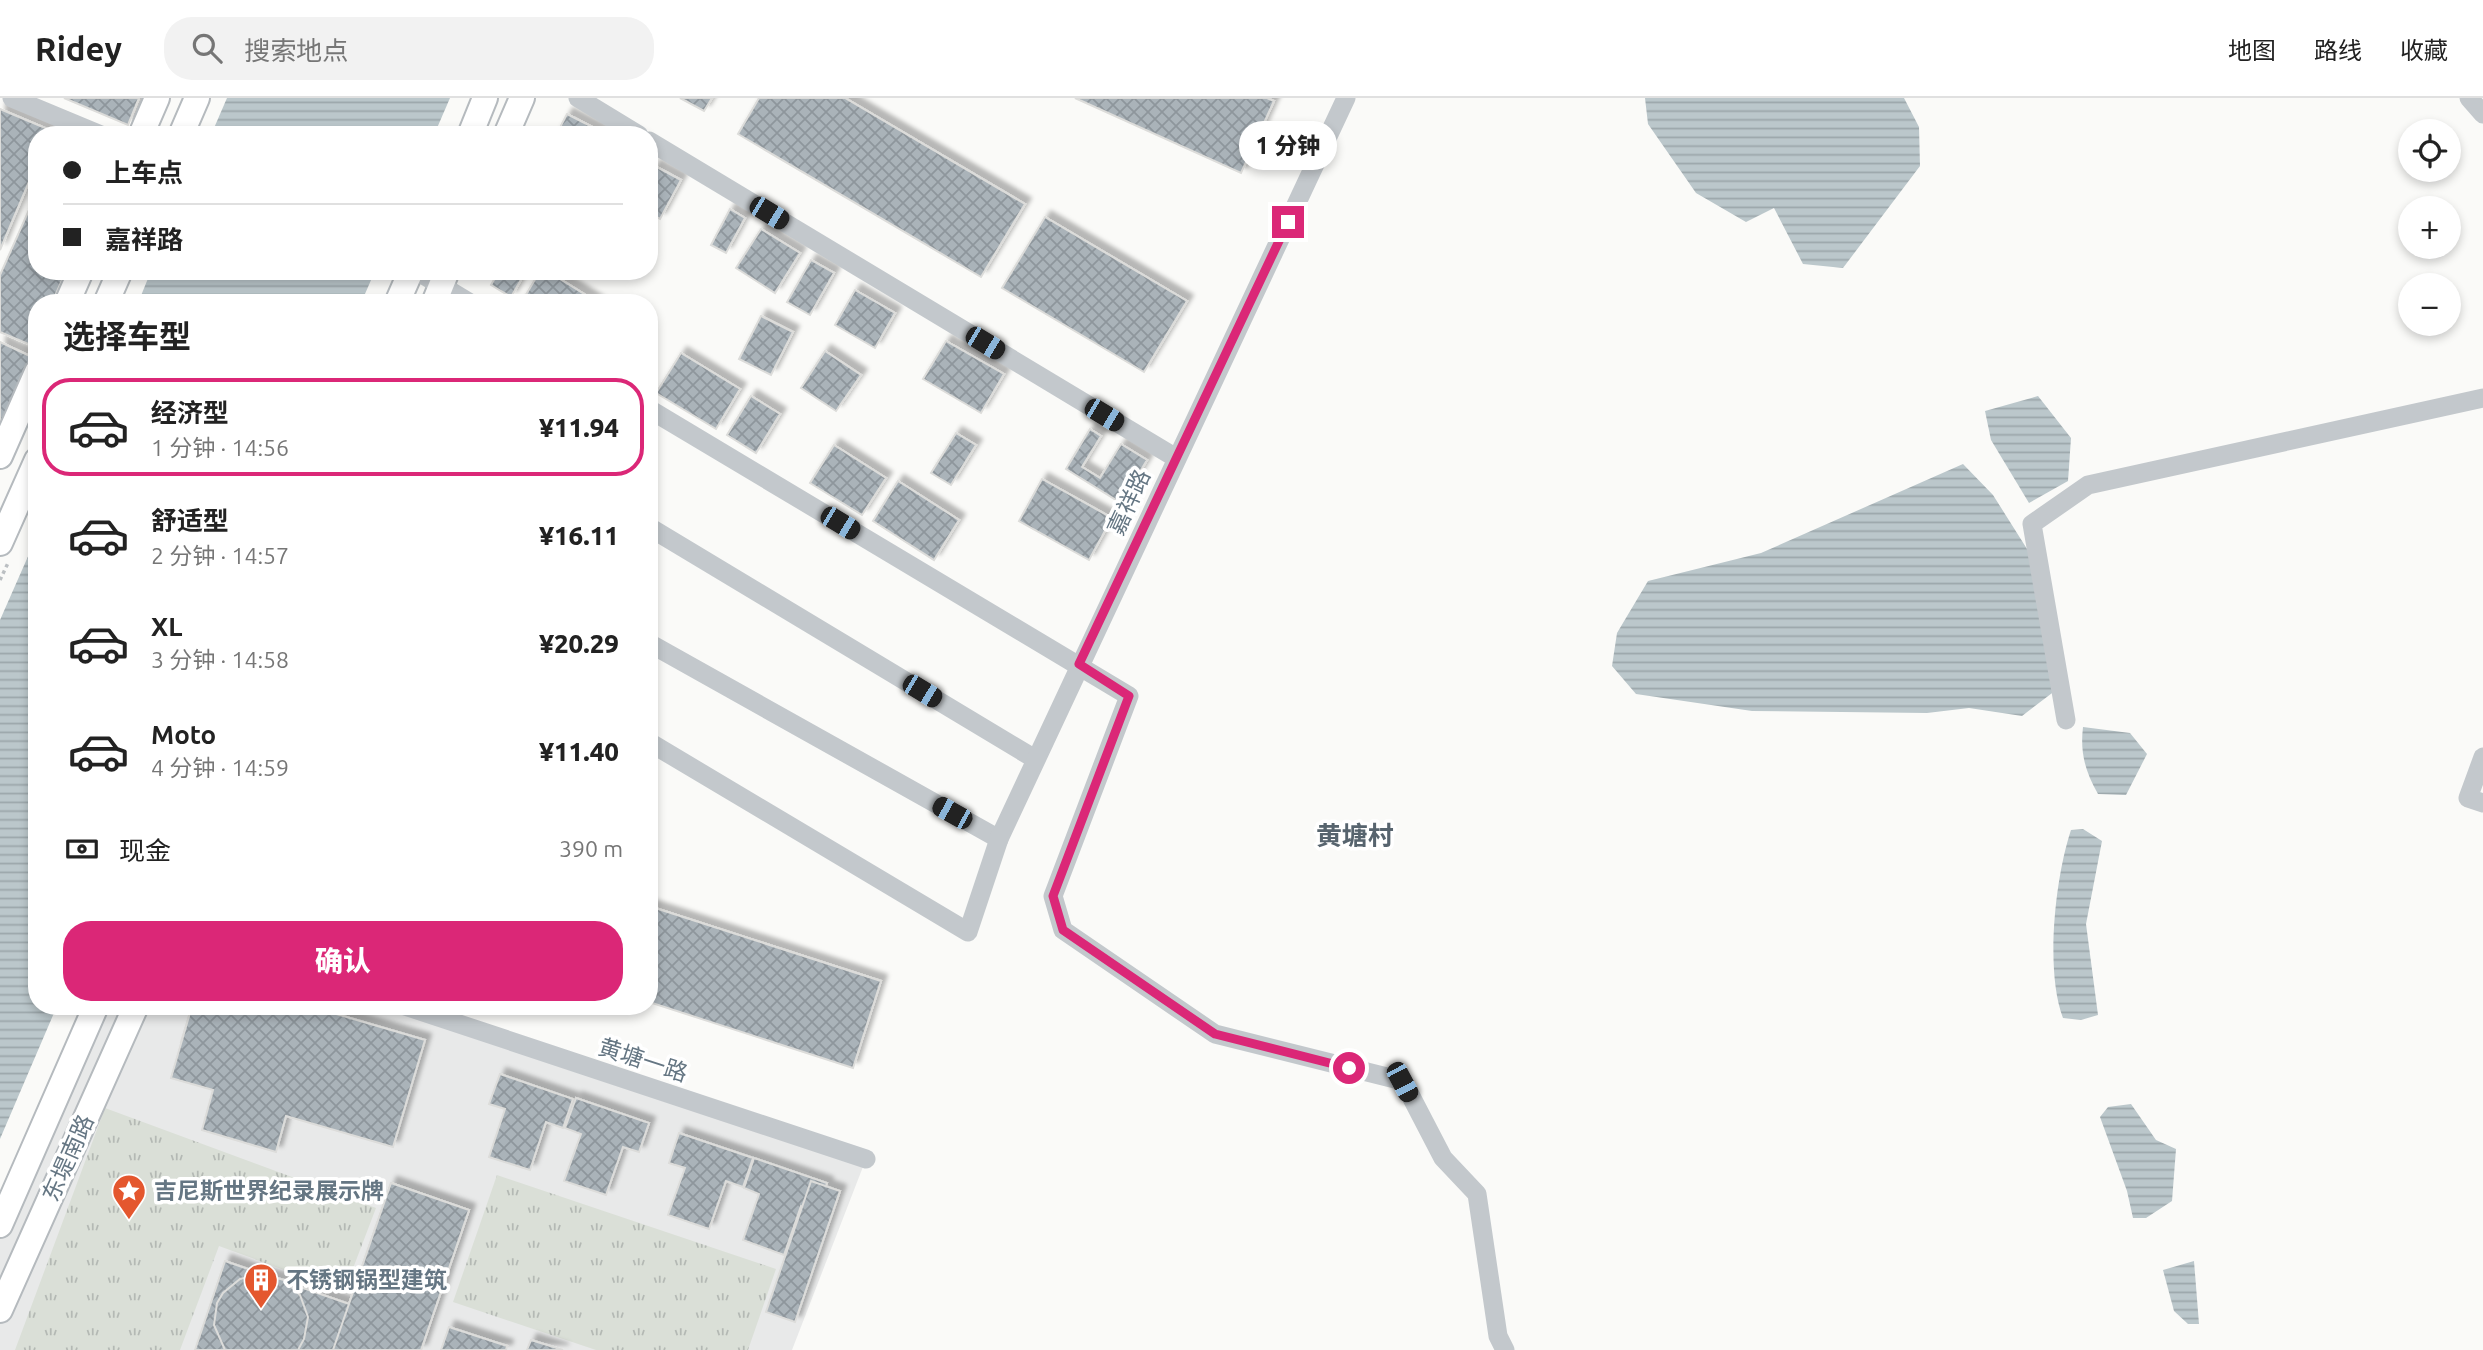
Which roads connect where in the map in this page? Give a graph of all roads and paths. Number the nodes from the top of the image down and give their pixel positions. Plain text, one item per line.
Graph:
1 (12, 98) edge
2 (157, 98) edge
3 (197, 98) edge
4 (485, 98) edge
5 (522, 98) edge
6 (578, 98) edge
7 (1346, 98) edge
8 (2469, 98) edge
9 (2483, 114) edge
10 (79, 126) edge
11 (145, 126) edge
12 (185, 126) edge
13 (474, 126) edge
14 (510, 126) edge
15 (624, 126) edge
16 (658, 146) edge
17 (28, 392) edge
18 (2483, 398) edge
19 (658, 414) edge
20 (0, 456) edge
21 (1176, 458) junction
22 (28, 480) edge
23 (658, 532) edge
24 (0, 543) edge
25 (658, 648) edge
26 (1079, 664) junction
27 (2066, 720) dead end
28 (658, 747) edge
29 (2483, 757) edge
30 (1035, 759) junction
31 (2476, 801) edge
32 (999, 839) junction
33 (92, 1015) edge
34 (132, 1015) edge
35 (432, 1015) edge
36 (866, 1159) dead end
37 (0, 1225) edge
38 (0, 1310) edge
39 (1504, 1350) edge

1 - 10 street
2 - 11 main road
3 - 12 main road
4 - 13 main road
5 - 14 main road
6 - 15 street
7 - 21 street, 嘉祥路
8 - 9 street
16 - 21 street
17 - 20 main road
18 - 27 street
19 - 26 street
21 - 26 street, 嘉祥路
22 - 24 main road
23 - 30 street
25 - 32 street
26 - 30 street, 嘉祥路
26 - 39 street
28 - 32 street, 嘉祥路
29 - 31 street
30 - 32 street, 嘉祥路
33 - 37 main road, 东堤南路
34 - 38 main road, 东堤南路
35 - 36 street, 黄塘一路

